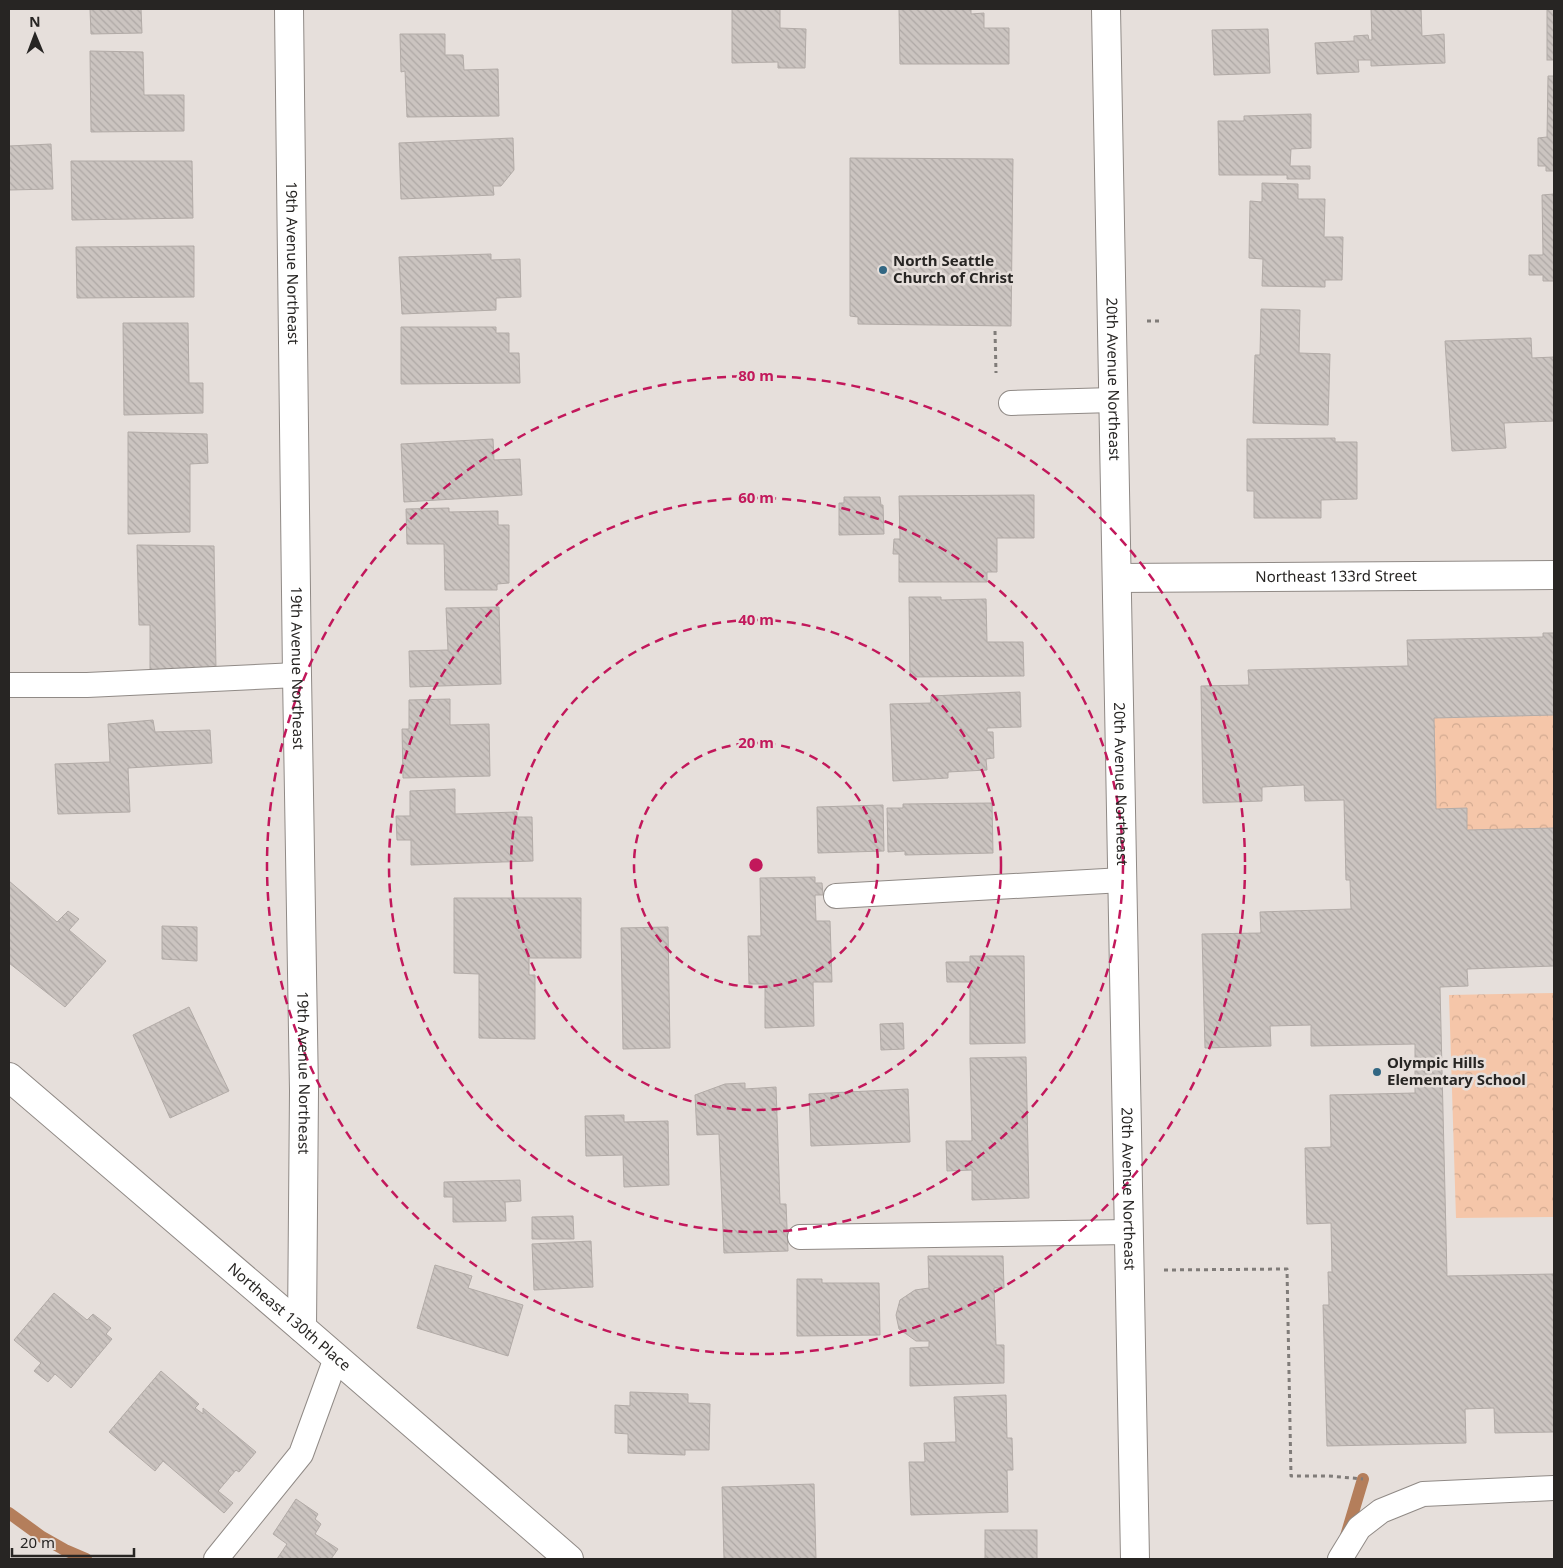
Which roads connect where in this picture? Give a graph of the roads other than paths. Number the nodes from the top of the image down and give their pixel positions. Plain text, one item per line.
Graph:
1 (289, 9) edge
2 (1106, 9) edge
3 (1113, 400) junction
4 (1011, 402) dead end
5 (1554, 574) edge
6 (1117, 578) junction
7 (296, 675) junction
8 (9, 685) edge
9 (1122, 880) junction
10 (836, 896) dead end
11 (9, 1077) edge
12 (1129, 1232) junction
13 (800, 1237) dead end
14 (302, 1328) junction
15 (336, 1358) junction
16 (1554, 1488) edge
17 (216, 1559) edge
18 (569, 1559) edge
19 (1135, 1559) edge
20 (1340, 1559) edge

1 - 7 street, 19th Avenue Northeast
2 - 3 street, 20th Avenue Northeast
3 - 4 lane
3 - 6 street, 20th Avenue Northeast
5 - 6 street, Northeast 133rd Street
6 - 9 street, 20th Avenue Northeast
7 - 8 lane
7 - 14 street, 19th Avenue Northeast
9 - 10 lane
9 - 12 street, 20th Avenue Northeast
11 - 14 street, Northeast 130th Place
12 - 13 lane
12 - 19 street, 20th Avenue Northeast
14 - 15 street, Northeast 130th Place
15 - 17 lane
15 - 18 street, Northeast 130th Place
16 - 20 lane

